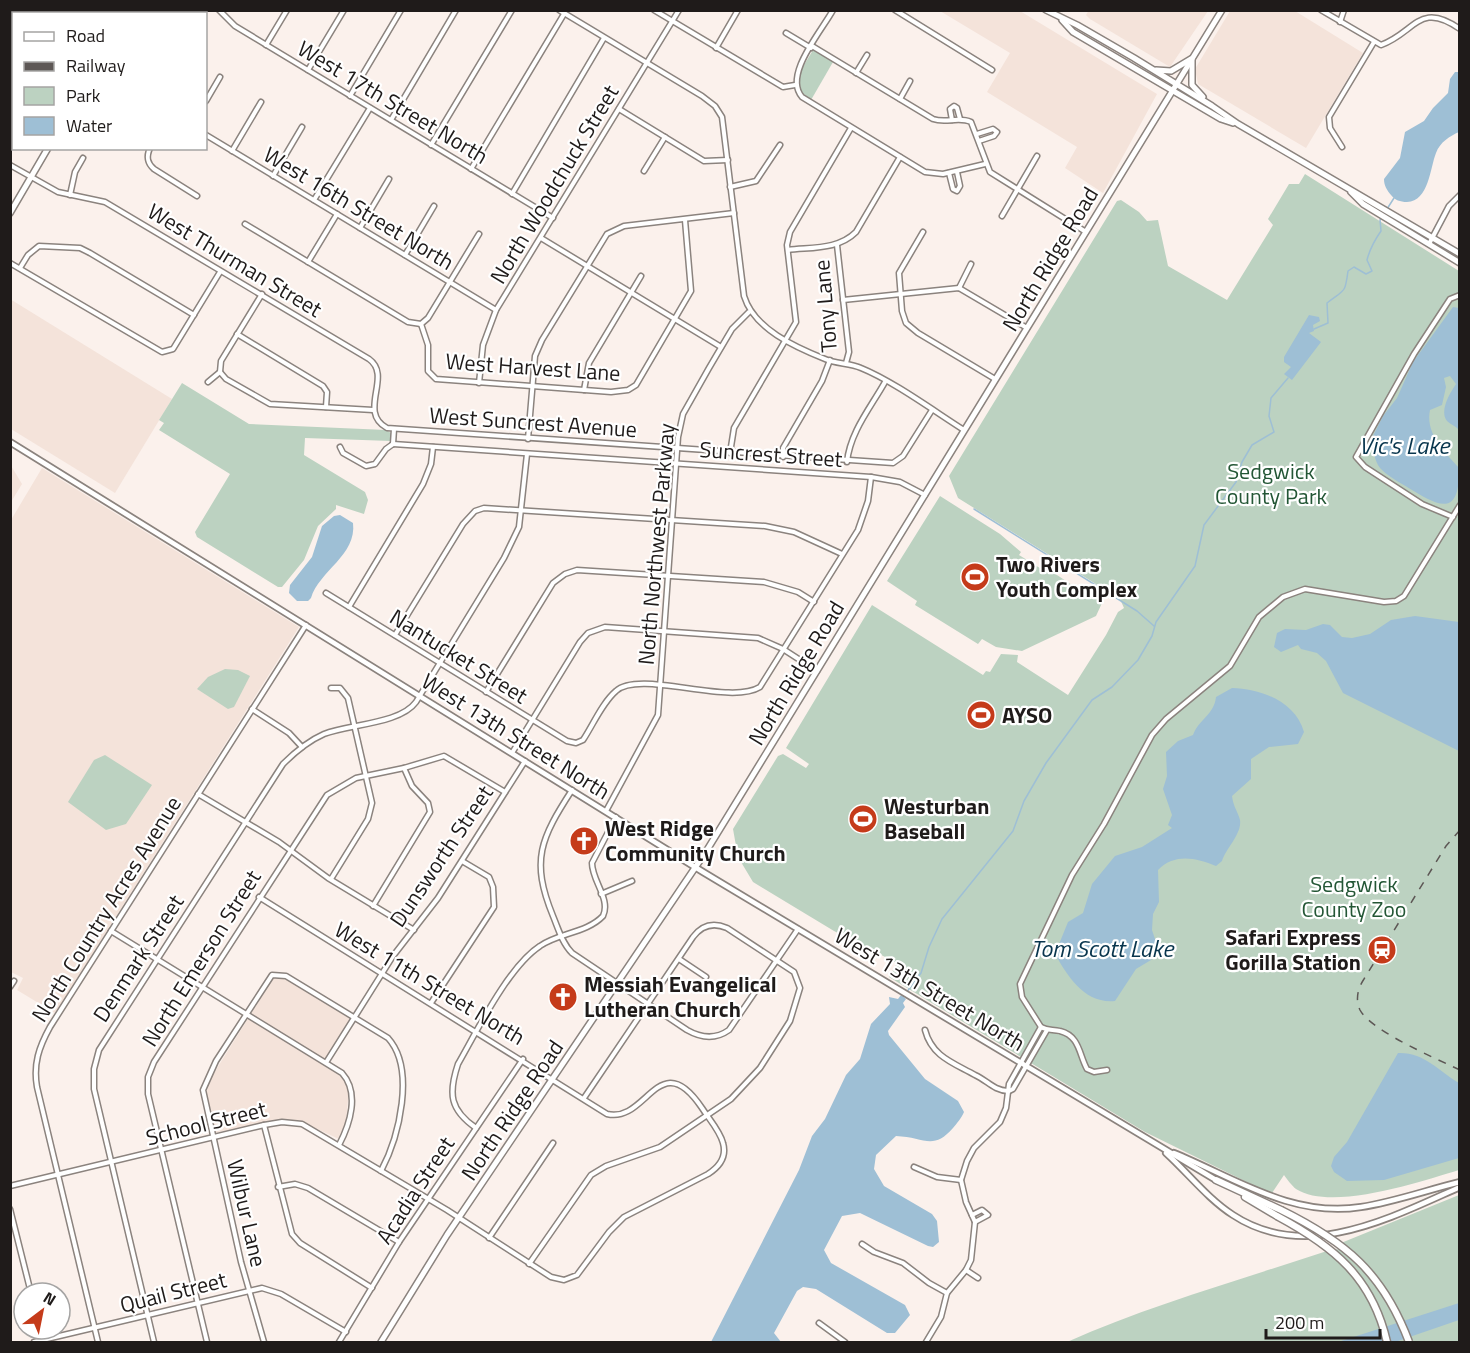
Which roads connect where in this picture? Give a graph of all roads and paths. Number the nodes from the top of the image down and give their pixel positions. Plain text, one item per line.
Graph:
1 (287, 10) edge
2 (344, 10) edge
3 (401, 10) edge
4 (456, 10) edge
5 (512, 10) edge
6 (559, 10) edge
7 (654, 10) edge
8 (679, 10) edge
9 (738, 10) edge
10 (833, 10) edge
11 (895, 10) edge
12 (1046, 10) edge
13 (1222, 10) edge
14 (1321, 10) edge
15 (1344, 10) edge
16 (221, 11) edge
17 (904, 13) edge
18 (564, 14) junction
19 (1061, 20) junction
20 (672, 21) junction
21 (1340, 22) junction
22 (1460, 29) edge
23 (786, 33) dead end
24 (604, 38) junction
25 (1374, 42) junction
26 (266, 45) junction
27 (811, 47) junction
28 (716, 48) junction
29 (867, 55) dead end
30 (1192, 58) junction
31 (647, 63) junction
32 (1151, 68) junction
33 (308, 70) junction
34 (992, 70) dead end
35 (856, 73) junction
36 (220, 77) dead end
37 (910, 81) dead end
38 (795, 84) junction
39 (1175, 87) junction
40 (350, 96) junction
41 (207, 99) edge
42 (900, 99) junction
43 (261, 102) dead end
44 (1212, 106) junction
45 (370, 108) junction
46 (619, 109) junction
47 (960, 119) junction
48 (391, 120) junction
49 (952, 120) junction
50 (1238, 124) junction
51 (302, 127) dead end
52 (851, 128) junction
53 (977, 134) junction
54 (207, 136) edge
55 (665, 137) junction
56 (979, 141) junction
57 (431, 145) junction
58 (780, 145) dead end
59 (1342, 147) dead end
60 (47, 150) edge
61 (149, 150) edge
62 (232, 151) junction
63 (1037, 156) dead end
64 (82, 158) dead end
65 (900, 158) junction
66 (728, 160) junction
67 (985, 164) junction
68 (10, 165) edge
69 (471, 169) junction
70 (644, 171) dead end
71 (957, 172) junction
72 (949, 173) junction
73 (273, 176) junction
74 (31, 178) junction
75 (389, 179) dead end
76 (730, 187) junction
77 (1347, 189) junction
78 (1017, 190) junction
79 (512, 194) junction
80 (70, 195) junction
81 (1460, 195) edge
82 (197, 196) dead end
83 (314, 200) junction
84 (434, 206) dead end
85 (10, 213) edge
86 (734, 213) junction
87 (337, 214) junction
88 (1002, 216) dead end
89 (553, 218) junction
90 (685, 220) junction
91 (245, 224) dead end
92 (360, 228) junction
93 (923, 232) dead end
94 (1086, 232) junction
95 (479, 234) dead end
96 (1433, 237) junction
97 (540, 238) junction
98 (1429, 244) junction
99 (837, 245) junction
100 (788, 250) junction
101 (1460, 254) edge
102 (405, 255) junction
103 (10, 262) edge
104 (308, 262) junction
105 (1460, 263) edge
106 (971, 264) dead end
107 (586, 266) junction
108 (20, 268) junction
109 (220, 272) junction
110 (641, 276) dead end
111 (450, 282) junction
112 (959, 288) junction
113 (900, 292) junction
114 (631, 293) junction
115 (262, 294) junction
116 (1460, 296) edge
117 (843, 300) junction
118 (496, 310) junction
119 (749, 312) junction
120 (194, 315) junction
121 (676, 320) junction
122 (422, 324) junction
123 (1028, 328) junction
124 (237, 334) junction
125 (786, 340) junction
126 (721, 347) junction
127 (830, 360) junction
128 (846, 363) junction
129 (220, 372) junction
130 (995, 380) junction
131 (208, 382) dead end
132 (885, 382) junction
133 (479, 383) junction
134 (532, 387) junction
135 (584, 390) junction
136 (326, 407) junction
137 (373, 410) junction
138 (932, 410) junction
139 (394, 429) junction
140 (964, 430) junction
141 (528, 439) junction
142 (10, 442) edge
143 (393, 444) junction
144 (340, 447) dead end
145 (433, 447) junction
146 (678, 449) junction
147 (730, 453) junction
148 (527, 454) junction
149 (783, 457) junction
150 (847, 462) junction
151 (677, 464) junction
152 (871, 477) junction
153 (925, 495) junction
154 (1459, 506) edge
155 (521, 510) junction
156 (1453, 517) junction
157 (673, 519) junction
158 (842, 555) junction
159 (669, 575) junction
160 (326, 592) dead end
161 (814, 602) junction
162 (349, 607) junction
163 (306, 625) junction
164 (665, 631) junction
165 (395, 635) junction
166 (785, 650) junction
167 (440, 663) junction
168 (817, 671) junction
169 (661, 686) junction
170 (330, 688) dead end
171 (486, 692) junction
172 (420, 696) junction
173 (252, 709) junction
174 (532, 720) junction
175 (355, 726) junction
176 (302, 747) junction
177 (512, 753) junction
178 (525, 761) junction
179 (404, 768) junction
180 (366, 776) junction
181 (572, 790) junction
182 (505, 792) junction
183 (198, 794) junction
184 (606, 811) junction
185 (616, 817) junction
186 (244, 822) junction
187 (289, 849) junction
188 (462, 861) junction
189 (696, 867) junction
190 (331, 879) junction
191 (632, 881) dead end
192 (601, 894) junction
193 (259, 897) junction
194 (373, 906) junction
195 (798, 929) junction
196 (414, 930) junction
197 (111, 931) junction
198 (561, 936) junction
199 (157, 959) junction
200 (679, 959) junction
201 (777, 959) junction
202 (382, 973) junction
203 (706, 977) dead end
204 (14, 981) dead end
205 (618, 983) junction
206 (202, 986) junction
207 (10, 987) edge
208 (649, 1002) junction
209 (431, 1003) junction
210 (247, 1013) junction
211 (353, 1018) junction
212 (1041, 1027) junction
213 (925, 1030) dead end
214 (1047, 1030) junction
215 (477, 1031) junction
216 (523, 1059) junction
217 (327, 1061) junction
218 (1021, 1062) junction
219 (1027, 1066) junction
220 (1107, 1070) dead end
221 (553, 1078) junction
222 (1008, 1091) junction
223 (584, 1098) junction
224 (707, 1116) junction
225 (264, 1125) junction
226 (476, 1128) junction
227 (212, 1138) junction
228 (553, 1143) dead end
229 (339, 1145) junction
230 (1160, 1147) junction
231 (161, 1151) junction
232 (111, 1163) junction
233 (914, 1167) dead end
234 (381, 1171) junction
235 (58, 1175) junction
236 (961, 1180) junction
237 (1216, 1180) joint
238 (1460, 1182) edge
239 (10, 1186) edge
240 (278, 1187) junction
241 (1460, 1187) edge
242 (428, 1199) junction
243 (10, 1209) edge
244 (1279, 1213) junction
245 (972, 1215) junction
246 (458, 1218) junction
247 (975, 1221) junction
248 (489, 1238) junction
249 (399, 1242) junction
250 (862, 1245) dead end
251 (529, 1264) junction
252 (966, 1270) junction
253 (978, 1278) dead end
254 (28, 1281) edge
255 (372, 1288) junction
256 (249, 1290) junction
257 (947, 1293) junction
258 (198, 1303) junction
259 (147, 1315) junction
260 (819, 1323) dead end
261 (95, 1328) junction
262 (346, 1332) junction
263 (34, 1342) edge
264 (43, 1342) edge
265 (98, 1342) edge
266 (154, 1342) edge
267 (207, 1342) edge
268 (264, 1342) edge
269 (339, 1342) edge
270 (381, 1342) edge
271 (845, 1342) edge
272 (926, 1342) edge
273 (1387, 1342) edge
274 (1409, 1342) edge

1 - 26 street
2 - 33 street
3 - 40 street
4 - 48 street
5 - 57 street
6 - 18 street
7 - 20 street
8 - 20 street, North Woodchuck Street
9 - 28 street
10 - 27 street
11 - 17 street
12 - 19 main road
13 - 30 main road, North Ridge Road
14 - 21 street
15 - 21 street
16 - 26 street, West 17th Street North
17 - 34 street
18 - 24 street
18 - 69 street
19 - 32 main road
19 - 39 main road
20 - 28 street
20 - 31 street, North Woodchuck Street
21 - 25 street
22 - 25 street
23 - 27 street
24 - 31 street
24 - 79 street
25 - 59 street
26 - 33 street, West 17th Street North
27 - 35 street
27 - 38 street
28 - 38 street
29 - 35 street
30 - 32 main road
30 - 39 main road, North Ridge Road
30 - 44 main road
31 - 46 street, North Woodchuck Street
31 - 66 street
32 - 39 main road
33 - 40 street, West 17th Street North
35 - 42 street
36 - 41 street
37 - 42 street
38 - 52 street
39 - 44 main road
39 - 50 main road
39 - 94 main road, North Ridge Road
40 - 45 street, West 17th Street North
42 - 49 street
43 - 62 street
44 - 50 main road
45 - 48 street, West 17th Street North
45 - 83 street
46 - 55 street
46 - 89 street, North Woodchuck Street
47 - 49 street
47 - 49 street
47 - 53 street
48 - 57 street, West 17th Street North
50 - 77 main road
51 - 73 street
52 - 65 street
52 - 100 street
53 - 56 street
53 - 56 street
54 - 62 street, West 16th Street North
55 - 66 street
55 - 70 street
56 - 67 street
57 - 69 street, West 17th Street North
58 - 76 street
60 - 74 main road
61 - 82 street
62 - 73 street, West 16th Street North
63 - 78 street
64 - 80 street
65 - 72 street
65 - 99 street
66 - 76 street
67 - 71 street
67 - 78 street
68 - 74 street, West Thurman Street
69 - 79 street, West 17th Street North
71 - 72 street
71 - 72 street
73 - 83 street, West 16th Street North
74 - 80 street, West Thurman Street
74 - 85 main road
75 - 92 street
76 - 86 street
77 - 96 main road
77 - 98 main road
78 - 88 street
78 - 94 street
79 - 89 street, West 17th Street North
80 - 109 street, West Thurman Street
81 - 96 street
83 - 87 street, West 16th Street North
84 - 102 street
86 - 90 street
86 - 119 street
87 - 92 street, West 16th Street North
87 - 104 street
89 - 97 street, North Woodchuck Street
90 - 107 street
90 - 121 street
91 - 104 street
92 - 102 street, West 16th Street North
93 - 113 street
94 - 123 main road, North Ridge Road
95 - 111 street
96 - 98 street
96 - 101 main road
97 - 107 street
97 - 118 street, North Woodchuck Street
98 - 105 main road
99 - 100 street
99 - 117 street, Tony Lane
100 - 125 street
102 - 111 street, West 16th Street North
103 - 108 street
104 - 122 street
106 - 112 street
107 - 114 street
107 - 134 street
108 - 120 street
108 - 120 street
109 - 115 street, West Thurman Street
109 - 120 street
110 - 114 street
111 - 118 street, West 16th Street North
111 - 122 street
112 - 113 street
112 - 123 street
113 - 117 street
113 - 130 street
114 - 121 street
114 - 135 street
115 - 124 street
115 - 137 street, West Thurman Street
116 - 156 street
117 - 128 street, Tony Lane
118 - 133 street, North Woodchuck Street
119 - 125 street
119 - 126 street, North Northwest Parkway
121 - 126 street
121 - 135 street, West Harvest Lane
122 - 133 street, West Harvest Lane
123 - 130 main road, North Ridge Road
124 - 129 street
124 - 136 street
125 - 127 street
125 - 147 street
126 - 146 street, North Northwest Parkway
127 - 128 street
127 - 149 street, Tony Lane
128 - 132 street
129 - 131 street
129 - 136 street
130 - 140 main road, North Ridge Road
132 - 138 street
132 - 150 street
133 - 134 street, West Harvest Lane
134 - 135 street, West Harvest Lane
134 - 141 street
136 - 137 street
137 - 139 street, West Suncrest Avenue
138 - 140 street
138 - 150 street, West Suncrest Avenue
139 - 141 street, West Suncrest Avenue
139 - 143 street
140 - 153 main road, North Ridge Road
141 - 146 street, West Suncrest Avenue
142 - 163 street, West 13th Street North
143 - 144 street
143 - 145 street, West Suncrest Avenue
145 - 148 street, Suncrest Street
145 - 162 street
146 - 147 street, West Suncrest Avenue
146 - 151 street, North Northwest Parkway
147 - 149 street, West Suncrest Avenue
148 - 151 street, Suncrest Street
148 - 155 street, Denmark Street
149 - 150 street, West Suncrest Avenue
151 - 152 street, Suncrest Street
151 - 157 street, North Northwest Parkway
152 - 153 street, Suncrest Street
152 - 158 street
153 - 168 main road, North Ridge Road
154 - 156 street
155 - 157 street
155 - 165 street
155 - 167 street, Denmark Street
156 - 212 street
157 - 158 street
157 - 159 street, North Northwest Parkway
158 - 161 street
159 - 161 street
159 - 164 street, North Northwest Parkway
159 - 171 street
160 - 162 street, Nantucket Street
161 - 166 street
162 - 165 street, Nantucket Street
163 - 172 street, West 13th Street North
163 - 173 street, North Country Acres Avenue
164 - 166 street
164 - 169 street, North Northwest Parkway
164 - 174 street
165 - 167 street, Nantucket Street
166 - 168 street
166 - 169 street
167 - 171 street, Nantucket Street
167 - 172 street, Denmark Street
168 - 189 main road, North Ridge Road
169 - 174 street, Nantucket Street
169 - 184 street, North Northwest Parkway
170 - 175 street
171 - 174 street, Nantucket Street
172 - 175 street, Denmark Street
172 - 177 street, West 13th Street North
173 - 176 street
173 - 183 street, North Country Acres Avenue
174 - 177 street
175 - 176 street, Denmark Street
175 - 180 street
176 - 186 street, Denmark Street
177 - 178 street, West 13th Street North
178 - 181 street, West 13th Street North
178 - 182 street, Dunsworth Street
179 - 180 street, North Emerson Street
179 - 182 street, North Emerson Street
179 - 194 street
180 - 187 street, North Emerson Street
180 - 190 street
181 - 184 street, West 13th Street North
181 - 198 street
182 - 188 street, Dunsworth Street
183 - 186 street
183 - 197 street, North Country Acres Avenue
184 - 185 street, West 13th Street North
185 - 189 street, West 13th Street North
185 - 192 street
186 - 187 street
186 - 199 street, Denmark Street
187 - 190 street
187 - 193 street, North Emerson Street
188 - 196 street, Dunsworth Street
188 - 209 street
189 - 195 street, West 13th Street North
189 - 205 main road, North Ridge Road
190 - 194 street
191 - 192 street
192 - 198 street
193 - 202 street, West 11th Street North
193 - 206 street, North Emerson Street
194 - 196 street
195 - 201 street
195 - 218 street, West 13th Street North
196 - 202 street, Dunsworth Street
197 - 199 street
197 - 235 street, North Country Acres Avenue
198 - 205 street
198 - 215 street
199 - 206 street
199 - 232 street, Denmark Street
200 - 201 street
200 - 203 street
200 - 208 street
201 - 208 street
201 - 224 street
202 - 209 street, West 11th Street North
202 - 211 street, Dunsworth Street
204 - 207 street
205 - 208 street
205 - 221 main road, North Ridge Road
206 - 210 street
206 - 231 street, North Emerson Street
208 - 223 street
209 - 215 street, West 11th Street North
210 - 211 street, Wilbur Lane
210 - 217 street
210 - 227 street, Wilbur Lane
211 - 217 street, Dunsworth Street
211 - 234 street
212 - 214 street
212 - 218 street
213 - 222 street
214 - 219 street
214 - 220 street
215 - 216 street, West 11th Street North
215 - 226 street
216 - 221 street, West 11th Street North
216 - 226 street, Acadia Street
217 - 229 street
218 - 219 street, West 13th Street North
218 - 222 street
219 - 222 street
219 - 230 street, West 13th Street North
221 - 223 street, West 11th Street North
221 - 246 main road, North Ridge Road
222 - 236 street
223 - 224 street, West 11th Street North
224 - 251 street
224 - 251 street
225 - 227 street, School Street
225 - 229 street, School Street
225 - 240 street
226 - 242 street, Acadia Street
227 - 231 street, School Street
227 - 256 street, Wilbur Lane
228 - 248 street
229 - 234 street, School Street
230 - 237 street, West 13th Street North
230 - 238 street, West 13th Street North
230 - 241 street, West 13th Street North
231 - 232 street, School Street
231 - 258 street, North Emerson Street
232 - 235 street, School Street
232 - 259 street, Denmark Street
233 - 236 street
234 - 242 street, School Street
235 - 239 street, School Street
235 - 261 street, North Country Acres Avenue
236 - 245 street
237 - 244 highway
240 - 249 street
240 - 255 street
242 - 246 street, School Street
242 - 249 street, Acadia Street
243 - 254 street
244 - 273 highway, bridge
244 - 274 highway, bridge
245 - 247 street
245 - 247 street
246 - 248 street, School Street
246 - 270 main road, North Ridge Road
247 - 252 street
248 - 251 street
249 - 255 street, Acadia Street
250 - 257 street
252 - 253 street
252 - 257 street
255 - 262 street, Acadia Street
256 - 258 street, Quail Street
256 - 262 street, Quail Street
256 - 268 street, Wilbur Lane
257 - 272 street
258 - 259 street, Quail Street
258 - 267 street, North Emerson Street
259 - 261 street, Quail Street
259 - 266 street, Denmark Street
260 - 271 street
261 - 264 street, Quail Street
261 - 265 street, North Country Acres Avenue
262 - 269 street, Acadia Street
263 - 264 street, Quail Street

